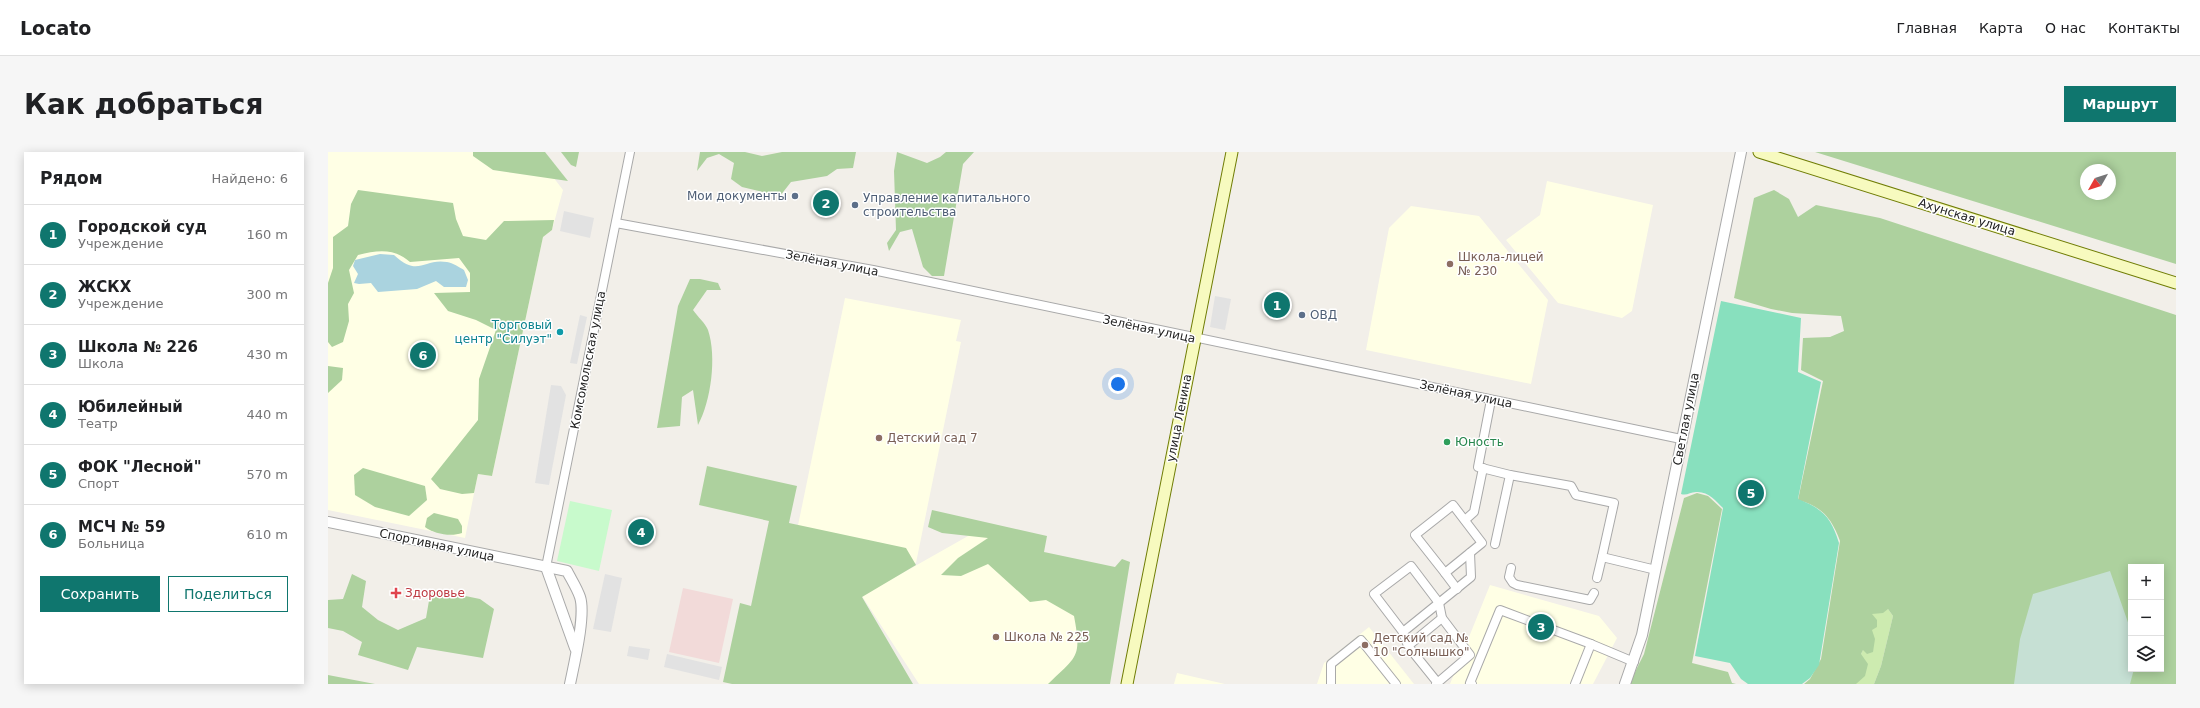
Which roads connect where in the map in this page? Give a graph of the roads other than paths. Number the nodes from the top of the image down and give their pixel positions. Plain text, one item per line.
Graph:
1 (630, 152) edge
2 (1232, 152) edge
3 (1741, 152) edge
4 (1759, 152) edge
5 (616, 223) junction
6 (2176, 283) edge
7 (1195, 339) junction
8 (1491, 400) junction
9 (1681, 440) junction
10 (1483, 468) junction
11 (1510, 475) junction
12 (1464, 520) junction
13 (328, 522) edge
14 (1495, 544) dead end
15 (1470, 552) junction
16 (1602, 558) junction
17 (546, 567) junction
18 (1511, 568) dead end
19 (1656, 570) junction
20 (1445, 573) junction
21 (1597, 578) dead end
22 (1457, 589) junction
23 (1594, 593) dead end
24 (1439, 603) junction
25 (581, 612) junction
26 (564, 616) junction
27 (1442, 618) junction
28 (1403, 632) junction
29 (1591, 644) junction
30 (1408, 646) junction
31 (576, 651) junction
32 (1634, 662) junction
33 (1436, 683) edge
34 (570, 684) edge
35 (1126, 684) edge
36 (1332, 684) edge
37 (1396, 684) edge
38 (1472, 684) edge
39 (1575, 684) edge
40 (1625, 684) edge

1 - 5 street, Комсомольская улица
2 - 7 main road, улица Ленина
3 - 9 street, Светлая улица
4 - 6 main road, Ахунская улица
5 - 7 street, Зелёная улица
5 - 17 street, Комсомольская улица
7 - 8 street, Зелёная улица
7 - 35 main road, улица Ленина
8 - 9 street, Зелёная улица
8 - 10 street
9 - 19 street, Светлая улица
10 - 11 street
10 - 12 street
11 - 14 street
11 - 16 street
12 - 15 street
12 - 20 street
13 - 17 street, Спортивная улица
15 - 20 street
15 - 22 street
16 - 19 street
16 - 21 street
17 - 25 street
17 - 26 street
18 - 23 street
19 - 32 street, Светлая улица
20 - 22 street
22 - 24 street
24 - 27 street
24 - 28 street
24 - 28 street
25 - 26 street
25 - 31 street
26 - 31 street
27 - 30 street
27 - 33 street
28 - 30 street
29 - 32 street
29 - 38 street
29 - 39 street
30 - 33 street
31 - 34 street
32 - 40 street, Светлая улица
36 - 37 street

